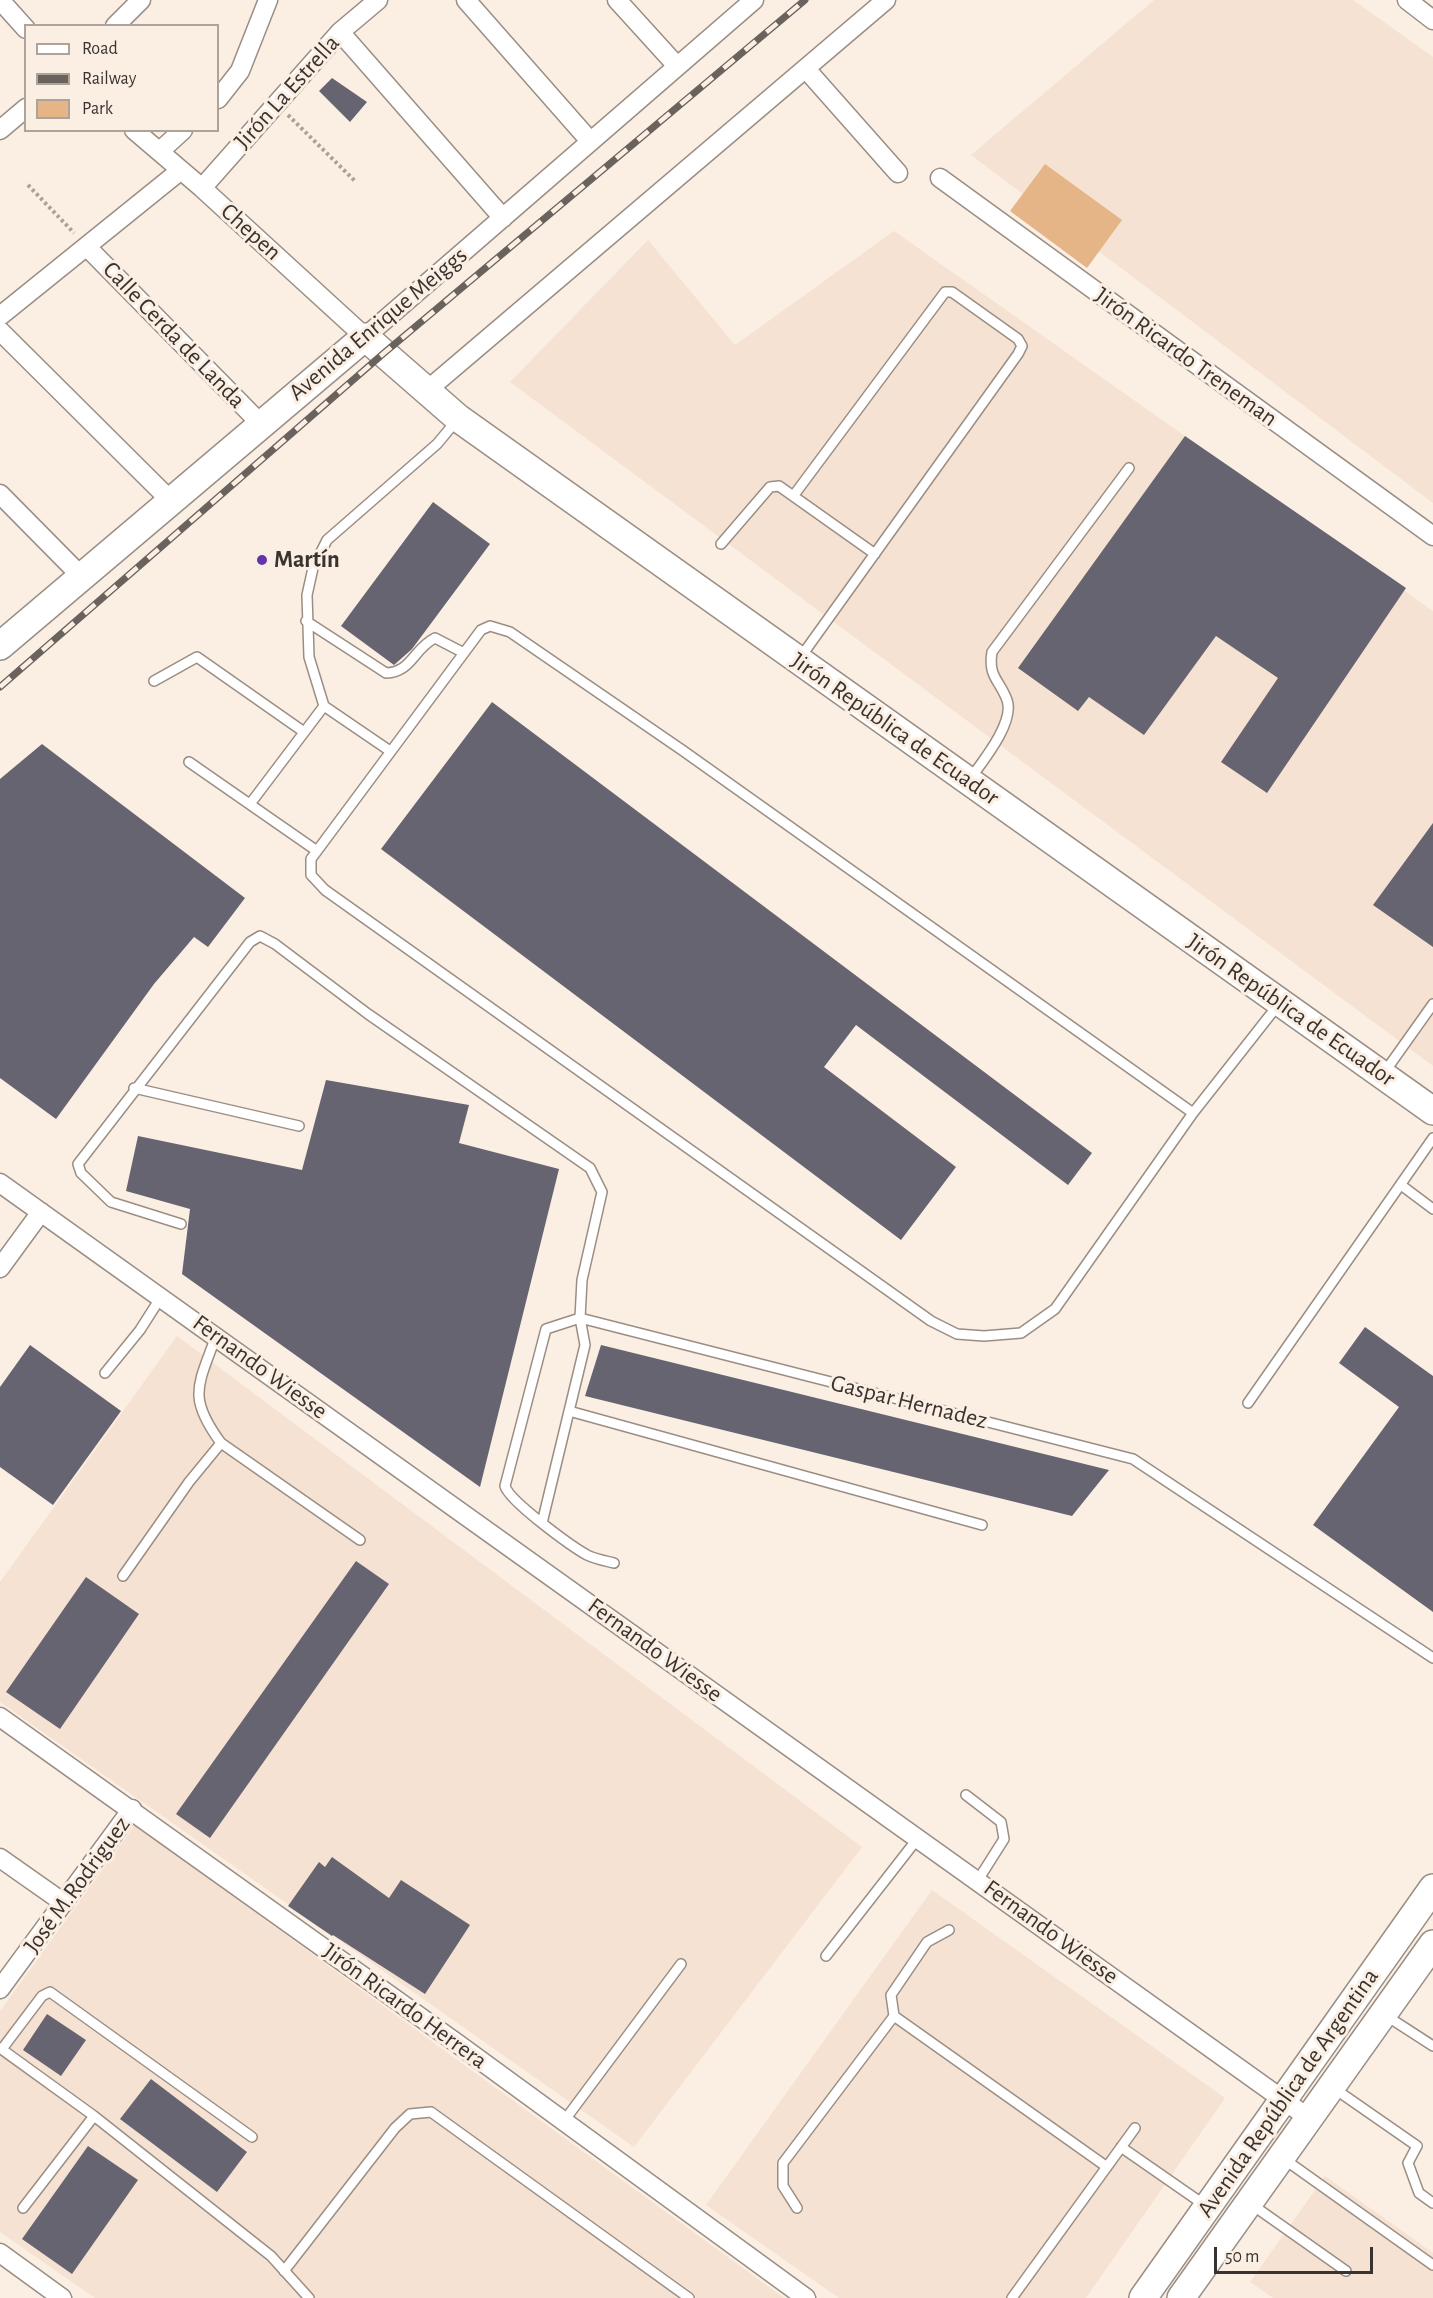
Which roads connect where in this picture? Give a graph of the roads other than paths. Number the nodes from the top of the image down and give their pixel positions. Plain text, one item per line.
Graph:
1 (0, 0) edge
2 (141, 0) edge
3 (268, 0) edge
4 (378, 0) edge
5 (466, 0) edge
6 (618, 0) edge
7 (754, 0) edge
8 (886, 0) edge
9 (1407, 0) edge
10 (1433, 20) edge
11 (117, 24) edge
12 (24, 27) edge
13 (340, 32) junction
14 (677, 66) junction
15 (806, 69) junction
16 (219, 98) edge
17 (24, 110) edge
18 (0, 130) edge
19 (136, 132) edge
20 (181, 132) edge
21 (590, 141) junction
22 (160, 151) junction
23 (181, 170) junction
24 (898, 173) dead end
25 (940, 178) dead end
26 (202, 188) junction
27 (503, 218) junction
28 (87, 247) junction
29 (0, 316) edge
30 (0, 331) edge
31 (365, 337) junction
32 (425, 392) junction
33 (458, 418) junction
34 (260, 423) junction
35 (1129, 468) dead end
36 (0, 494) edge
37 (794, 495) junction
38 (170, 500) junction
39 (1433, 536) edge
40 (721, 544) dead end
41 (875, 554) junction
42 (81, 576) junction
43 (306, 621) junction
44 (0, 646) edge
45 (464, 653) junction
46 (798, 661) junction
47 (154, 681) dead end
48 (324, 706) junction
49 (304, 732) junction
50 (390, 751) junction
51 (189, 762) dead end
52 (969, 781) junction
53 (250, 804) junction
54 (316, 851) junction
55 (1280, 1003) junction
56 (1433, 1004) edge
57 (1383, 1075) junction
58 (134, 1088) junction
59 (1433, 1111) edge
60 (1193, 1113) junction
61 (299, 1126) dead end
62 (1433, 1138) edge
63 (0, 1183) edge
64 (1401, 1185) junction
65 (1433, 1209) edge
66 (41, 1212) junction
67 (181, 1224) dead end
68 (0, 1268) edge
69 (161, 1297) junction
70 (580, 1318) junction
71 (216, 1336) junction
72 (105, 1373) dead end
73 (1248, 1403) dead end
74 (569, 1411) junction
75 (221, 1443) junction
76 (542, 1523) junction
77 (982, 1525) dead end
78 (360, 1540) dead end
79 (614, 1563) dead end
80 (123, 1576) dead end
81 (1433, 1658) edge
82 (0, 1718) edge
83 (966, 1795) dead end
84 (132, 1809) junction
85 (918, 1838) junction
86 (0, 1858) edge
87 (978, 1880) junction
88 (1433, 1888) edge
89 (64, 1903) junction
90 (949, 1930) dead end
91 (1433, 1944) edge
92 (826, 1956) dead end
93 (681, 1964) dead end
94 (0, 1989) edge
95 (1383, 2014) junction
96 (894, 2016) junction
97 (1433, 2046) edge
98 (1, 2049) edge
99 (1332, 2087) junction
100 (1284, 2100) junction
101 (94, 2116) junction
102 (1310, 2118) junction
103 (564, 2121) junction
104 (1135, 2128) dead end
105 (252, 2137) dead end
106 (1121, 2147) junction
107 (1282, 2158) junction
108 (1107, 2167) junction
109 (1249, 2203) junction
110 (1433, 2203) edge
111 (23, 2208) dead end
112 (797, 2208) dead end
113 (1208, 2208) junction
114 (0, 2253) edge
115 (1433, 2265) edge
116 (284, 2271) junction
117 (1346, 2271) dead end
118 (1187, 2296) edge
119 (62, 2298) edge
120 (309, 2298) edge
121 (690, 2298) edge
122 (806, 2298) edge
123 (1012, 2298) edge
124 (1143, 2298) edge

1 - 12 street
2 - 11 street
3 - 16 street
4 - 13 street, Jirón La Estrella
5 - 21 street
6 - 14 street
7 - 14 street, Avenida Enrique Meiggs
8 - 15 street
9 - 10 street
13 - 26 street, Jirón La Estrella
13 - 27 street
14 - 21 street, Avenida Enrique Meiggs
15 - 24 street
15 - 32 street
17 - 18 street
19 - 22 street, Chepen
20 - 22 street
21 - 27 street, Avenida Enrique Meiggs
22 - 23 street, Chepen
23 - 26 street, Chepen
23 - 28 street
25 - 39 street, Jirón Ricardo Treneman
26 - 31 street, Chepen
27 - 31 street, Avenida Enrique Meiggs
28 - 29 street
28 - 34 street, Calle Cerda de Landa
30 - 38 street
31 - 32 street, Jirón República de Ecuador
31 - 34 street, Avenida Enrique Meiggs
32 - 33 street, Jirón República de Ecuador
33 - 43 lane
33 - 46 street, Jirón República de Ecuador
34 - 38 street, Avenida Enrique Meiggs
35 - 52 lane
36 - 42 street
37 - 40 lane
37 - 41 lane
37 - 41 lane
38 - 42 street, Avenida Enrique Meiggs
41 - 46 lane
42 - 44 street, Avenida Enrique Meiggs
43 - 45 lane
43 - 48 lane
45 - 50 lane
45 - 60 lane
46 - 52 street, Jirón República de Ecuador
47 - 49 lane
48 - 49 lane
48 - 50 lane
49 - 53 lane
50 - 54 lane
51 - 53 lane
52 - 55 street, Jirón República de Ecuador
53 - 54 lane
54 - 60 lane
55 - 57 street, Jirón República de Ecuador
55 - 60 lane
56 - 57 lane
57 - 59 street, Jirón República de Ecuador
58 - 61 lane
58 - 67 lane
58 - 70 lane
62 - 64 lane
63 - 66 street, Fernando Wiesse
64 - 65 lane
64 - 73 lane
66 - 68 street
66 - 69 street, Fernando Wiesse
69 - 71 street, Fernando Wiesse
69 - 72 lane
70 - 74 lane
70 - 76 lane
70 - 81 lane, Gaspar Hernadez
71 - 75 lane
71 - 85 street, Fernando Wiesse
74 - 76 lane
74 - 77 lane
75 - 78 lane
75 - 80 lane
76 - 79 lane
82 - 84 street, Jirón Ricardo Herrera
83 - 87 lane
84 - 89 street, José M.Rodriguez
84 - 103 street, Jirón Ricardo Herrera
85 - 87 street, Fernando Wiesse
85 - 92 lane
86 - 89 street
87 - 100 street, Fernando Wiesse
88 - 100 street, Avenida República de Argentina
89 - 94 street, José M.Rodriguez
90 - 96 lane
91 - 95 street, Avenida República de Argentina
93 - 103 lane
95 - 97 lane
95 - 99 street, Avenida República de Argentina
96 - 108 lane
96 - 112 lane
98 - 101 lane
98 - 105 lane
99 - 102 street, Avenida República de Argentina
99 - 110 lane
100 - 102 street, Fernando Wiesse
100 - 113 street, Avenida República de Argentina
101 - 111 lane
101 - 116 lane
102 - 107 street, Avenida República de Argentina
103 - 122 street, Jirón Ricardo Herrera
104 - 106 lane
106 - 108 lane
106 - 113 lane
107 - 109 street, Avenida República de Argentina
107 - 115 lane
108 - 123 lane
109 - 117 lane
109 - 118 street, Avenida República de Argentina
113 - 124 street, Avenida República de Argentina
114 - 119 street
116 - 120 lane
116 - 121 lane

